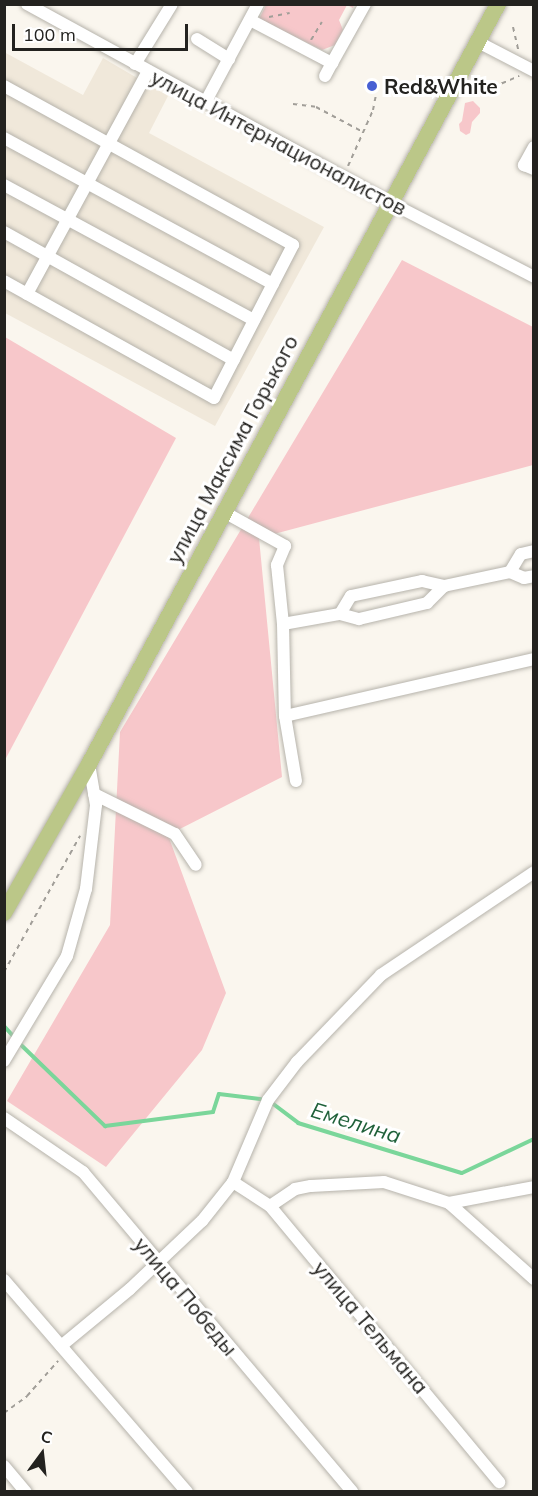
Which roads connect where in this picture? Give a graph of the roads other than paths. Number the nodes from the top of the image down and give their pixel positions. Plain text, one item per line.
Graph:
1 (27, 4) edge
2 (172, 4) edge
3 (258, 4) edge
4 (365, 4) edge
5 (498, 4) edge
6 (250, 20) junction
7 (197, 39) dead end
8 (478, 42) junction
9 (229, 59) junction
10 (332, 63) junction
11 (135, 64) junction
12 (525, 70) edge
13 (148, 71) junction
14 (326, 76) dead end
15 (4, 86) edge
16 (206, 102) junction
17 (4, 138) edge
18 (107, 142) junction
19 (534, 147) edge
20 (534, 170) edge
21 (85, 183) junction
22 (4, 185) edge
23 (389, 202) junction
24 (66, 218) junction
25 (4, 232) edge
26 (47, 256) junction
27 (534, 277) edge
28 (4, 281) edge
29 (273, 284) junction
30 (27, 294) junction
31 (254, 320) junction
32 (234, 360) junction
33 (224, 512) junction
34 (534, 551) edge
35 (510, 572) junction
36 (534, 576) edge
37 (444, 586) junction
38 (340, 614) junction
39 (284, 624) junction
40 (534, 658) edge
41 (285, 716) junction
42 (89, 764) junction
43 (296, 781) dead end
44 (94, 794) junction
45 (196, 865) dead end
46 (534, 872) edge
47 (4, 913) edge
48 (4, 1061) edge
49 (4, 1119) edge
50 (233, 1182) junction
51 (534, 1187) edge
52 (449, 1203) junction
53 (270, 1206) junction
54 (157, 1262) junction
55 (534, 1279) edge
56 (4, 1280) edge
57 (63, 1349) junction
58 (4, 1466) edge
59 (499, 1482) dead end
60 (27, 1491) edge
61 (187, 1491) edge
62 (352, 1491) edge

1 - 11 street, улица Интернационалистов
2 - 11 street
3 - 6 street
4 - 10 street
5 - 8 main road, улица Максима Горького
6 - 9 street
6 - 10 street
7 - 9 street
8 - 12 street
8 - 23 main road, улица Максима Горького
9 - 16 street
10 - 14 street
11 - 13 street, улица Интернационалистов
13 - 16 street, улица Интернационалистов
13 - 18 street
15 - 18 street
16 - 23 street, улица Интернационалистов
17 - 21 street
18 - 21 street
18 - 29 street
19 - 20 street
21 - 24 street
21 - 29 street
22 - 24 street
23 - 27 street, улица Интернационалистов
23 - 33 main road, улица Максима Горького
24 - 26 street
24 - 31 street
25 - 26 street
26 - 30 street
26 - 32 street
28 - 30 street
29 - 31 street
30 - 32 street
31 - 32 street
33 - 39 street
33 - 42 main road, улица Максима Горького
34 - 35 street
35 - 36 street
35 - 37 street
37 - 38 street
37 - 38 street
38 - 39 street
39 - 41 street
40 - 41 street
41 - 43 street
42 - 44 street
42 - 47 main road, улица Максима Горького
44 - 45 street
44 - 48 street
46 - 50 street
49 - 54 street, улица Победы
50 - 53 street, улица Тельмана
50 - 54 street
51 - 52 street
52 - 53 street
52 - 55 street
53 - 59 street, улица Тельмана
54 - 57 street
54 - 62 street, улица Победы
56 - 57 street
57 - 61 street
58 - 60 street

